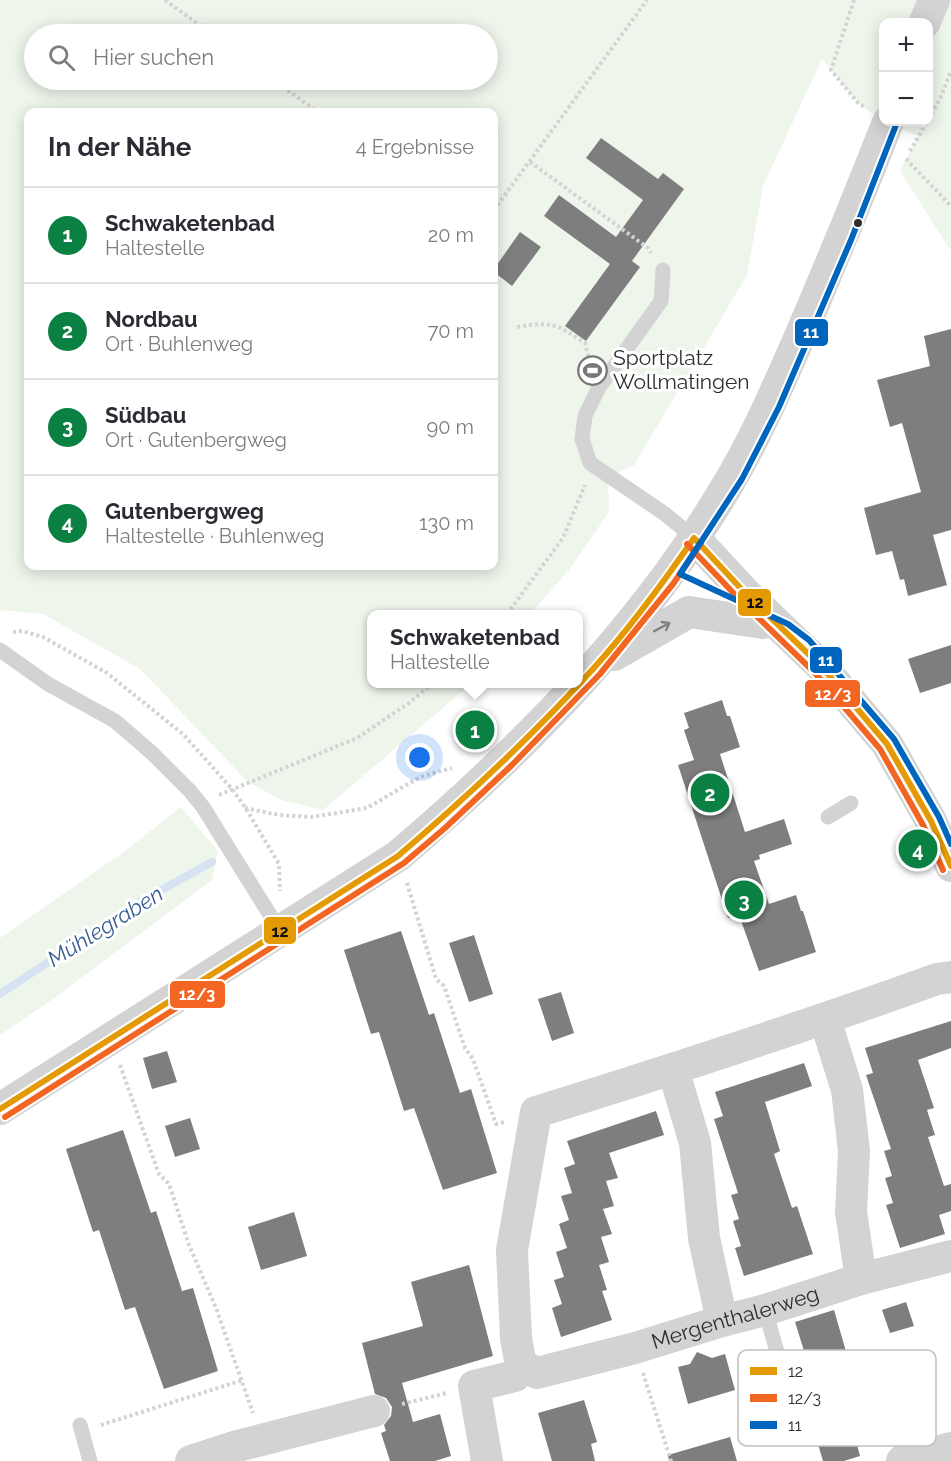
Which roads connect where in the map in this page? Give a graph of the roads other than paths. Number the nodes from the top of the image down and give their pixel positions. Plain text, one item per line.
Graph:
1 (934, 0) edge
2 (927, 18) edge
3 (886, 126) edge
4 (663, 270) road end
5 (694, 538) junction
6 (666, 578) junction
7 (774, 627) junction
8 (0, 650) edge
9 (594, 668) junction
10 (583, 679) edge
11 (574, 688) edge
12 (851, 803) dead end
13 (828, 818) dead end
14 (951, 866) edge
15 (280, 931) junction
16 (951, 977) edge
17 (825, 1019) junction
18 (673, 1070) junction
19 (0, 1109) edge
20 (951, 1256) edge
21 (861, 1279) junction
22 (765, 1310) junction
23 (722, 1321) junction
24 (777, 1350) edge
25 (518, 1370) junction
26 (374, 1411) road end
27 (81, 1428) road end
28 (246, 1449) edge
29 (951, 1449) edge
30 (90, 1461) edge
31 (191, 1461) edge
32 (488, 1461) edge
33 (902, 1461) edge

1 - 2 street
3 - 5 street
4 - 5 lane
5 - 6 street
5 - 7 street
6 - 7 street
6 - 9 street
9 -> 7 street
7 - 14 street
8 - 15 lane
9 - 10 street
11 - 15 street
12 - 13 lane
15 - 19 street
16 - 17 street
17 - 18 street
17 - 21 street
18 - 23 street
18 - 25 street
20 - 21 street, Mergenthalerweg
21 - 22 street, Mergenthalerweg
22 - 23 street, Mergenthalerweg
22 - 24 lane
23 - 25 street, Mergenthalerweg
25 - 32 street
26 - 28 street
27 - 30 lane
28 - 31 street
29 - 33 street

